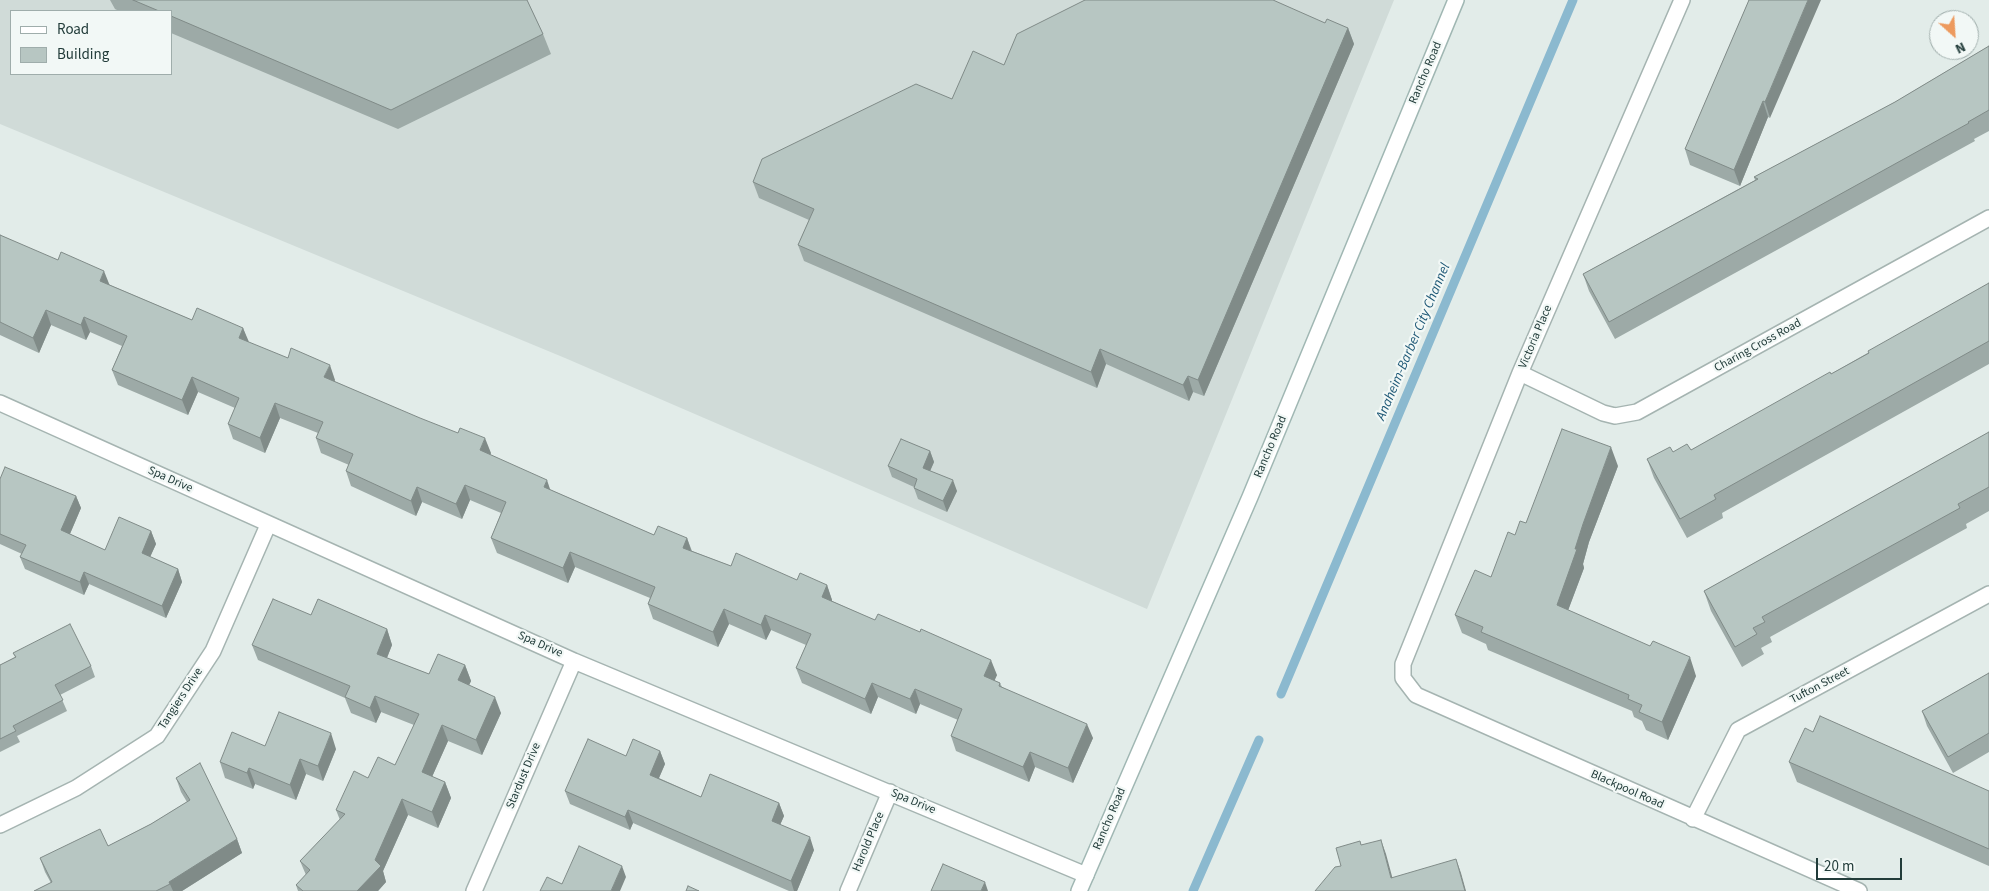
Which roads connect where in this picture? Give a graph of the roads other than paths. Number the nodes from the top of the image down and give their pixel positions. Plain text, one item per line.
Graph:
1 (1456, 0) edge
2 (1682, 0) edge
3 (1989, 218) edge
4 (1520, 373) junction
5 (0, 403) edge
6 (268, 525) junction
7 (1989, 594) edge
8 (574, 661) junction
9 (1403, 678) joint
10 (890, 792) junction
11 (1693, 819) junction
12 (0, 825) edge
13 (1086, 876) junction
14 (474, 891) edge
15 (848, 891) edge
16 (1080, 891) edge
17 (1859, 891) edge

1 - 13 street, Rancho Road
2 - 4 street, Victoria Place
3 - 4 street, Charing Cross Road
4 - 9 street, Victoria Place
5 - 6 street, Spa Drive
6 - 8 street, Spa Drive
6 - 12 street, Tangiers Drive
7 - 11 street, Tufton Street
8 - 10 street, Spa Drive
8 - 14 street, Stardust Drive
9 - 11 street, Blackpool Road
10 - 13 street, Spa Drive
10 - 15 street, Harold Place
11 - 17 street, Blackpool Road
13 - 16 street, Rancho Road

